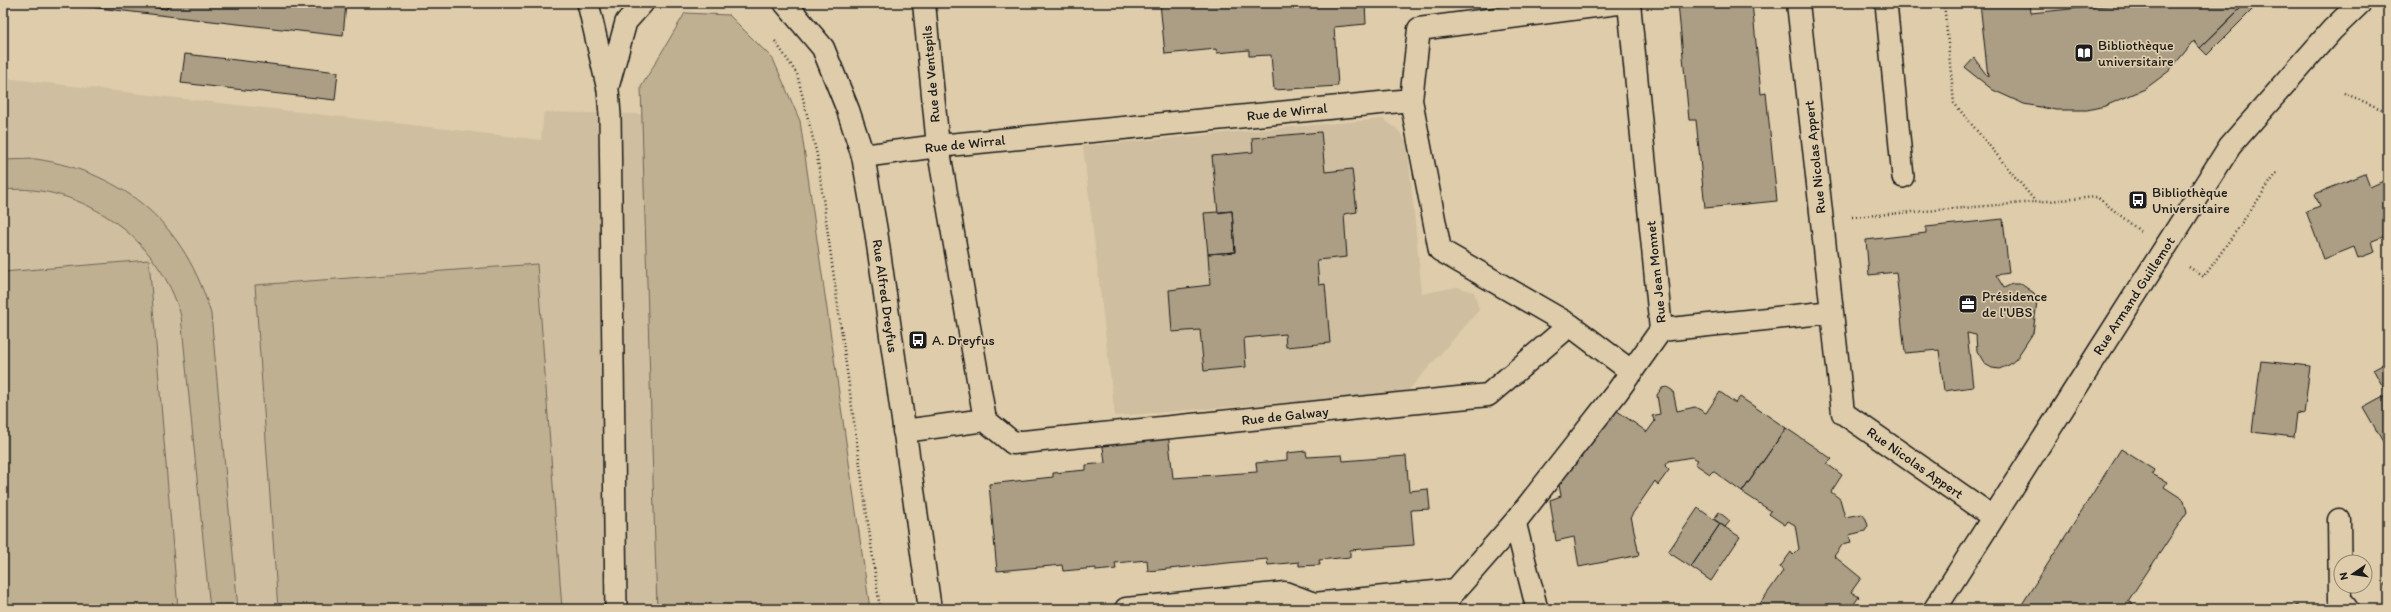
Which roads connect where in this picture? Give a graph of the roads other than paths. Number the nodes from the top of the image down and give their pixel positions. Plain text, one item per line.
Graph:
1 (588, 3) edge
2 (643, 3) edge
3 (785, 3) edge
4 (924, 3) edge
5 (1618, 3) edge
6 (1629, 3) edge
7 (1798, 3) edge
8 (1886, 3) edge
9 (2360, 3) edge
10 (608, 90) junction
11 (1411, 100) junction
12 (938, 146) junction
13 (863, 156) junction
14 (1903, 177) dead end
15 (1832, 312) junction
16 (1570, 325) junction
17 (1661, 330) junction
18 (1632, 372) junction
19 (985, 420) junction
20 (904, 431) junction
21 (1993, 517) junction
22 (2339, 520) dead end
23 (1515, 522) junction
24 (1455, 590) junction
25 (616, 609) edge
26 (930, 609) edge
27 (1126, 609) edge
28 (1439, 609) edge
29 (1537, 609) edge
30 (1935, 609) edge
31 (2346, 609) edge

1 - 10 lane
2 - 10 lane
3 - 13 street, Rue Alfred Dreyfus
4 - 12 street, Rue de Ventspils
5 - 11 street
6 - 17 street, Rue Jean Monnet
7 - 15 street, Rue Nicolas Appert
8 - 14 lane
9 - 21 street, Rue Armand Guillemot
10 - 25 lane
11 - 12 street, Rue de Wirral
11 - 16 street
12 - 13 street, Rue de Wirral
12 - 19 street, Rue de Ventspils
13 - 20 street, Rue Alfred Dreyfus
15 - 17 street
15 - 21 street, Rue Nicolas Appert
16 - 18 street
16 - 19 street, Rue de Galway
17 - 18 street, Rue Jean Monnet
18 - 23 street, Rue Jean Monnet
19 - 20 street
20 - 26 street, Rue Alfred Dreyfus
21 - 30 street, Rue Armand Guillemot
22 - 31 street
23 - 24 street, Rue Jean Monnet
23 - 29 lane
24 - 27 street
24 - 28 street, Rue Jean Monnet

